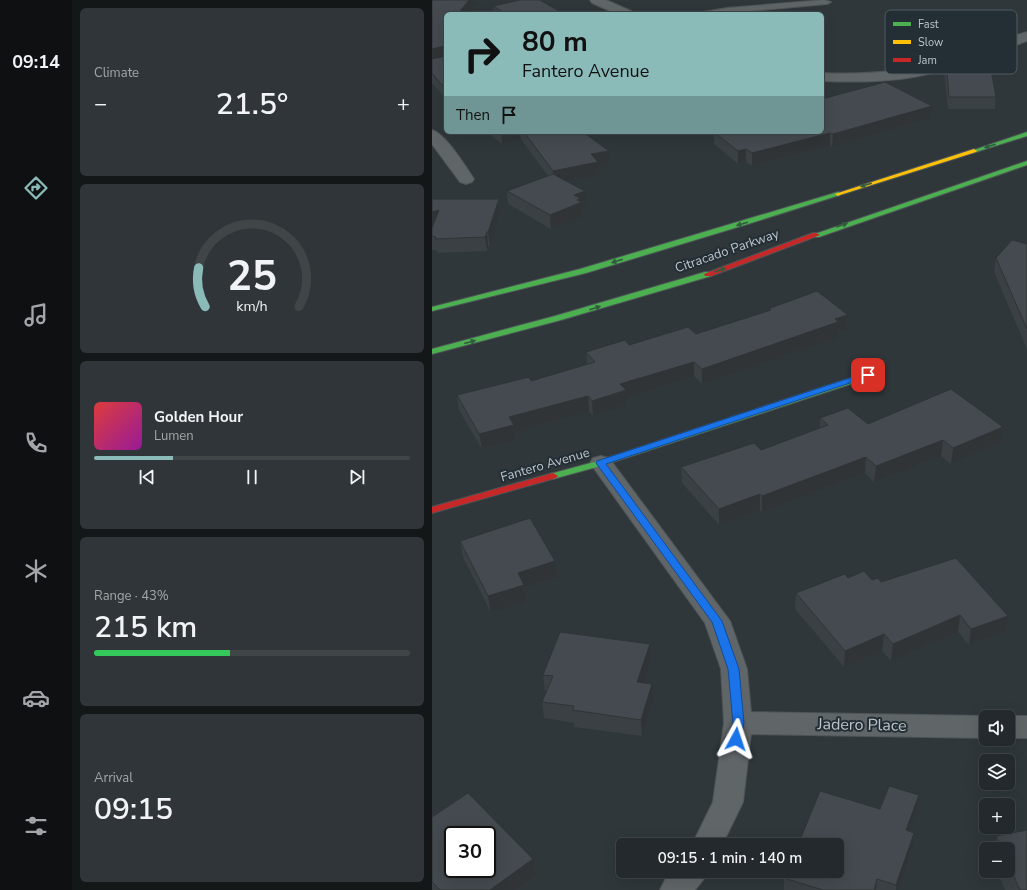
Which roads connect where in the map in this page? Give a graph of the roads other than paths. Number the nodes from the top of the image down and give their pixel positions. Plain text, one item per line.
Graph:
1 (596, 0) edge
2 (827, 2) dead end
3 (623, 12) edge
4 (716, 12) edge
5 (1027, 36) edge
6 (1017, 40) edge
7 (905, 74) edge
8 (824, 77) edge
9 (1027, 134) edge
10 (432, 135) edge
11 (1027, 163) edge
12 (466, 178) dead end
13 (432, 309) edge
14 (432, 352) edge
15 (868, 375) dead end
16 (601, 463) junction
17 (432, 510) edge
18 (738, 723) junction
19 (979, 727) edge
20 (1015, 727) edge
21 (1027, 727) edge
22 (710, 838) edge
23 (686, 878) edge
24 (676, 890) edge

1 - 3 street
2 - 4 lane
5 - 6 street
7 - 8 street
9 -> 13 street, Citracado Parkway
10 - 12 street
14 -> 11 street, Citracado Parkway
15 - 16 street, Fantero Avenue
16 - 17 street, Fantero Avenue
16 - 18 street
18 - 19 street, Jadero Place
18 - 22 street
20 - 21 street
23 - 24 street

